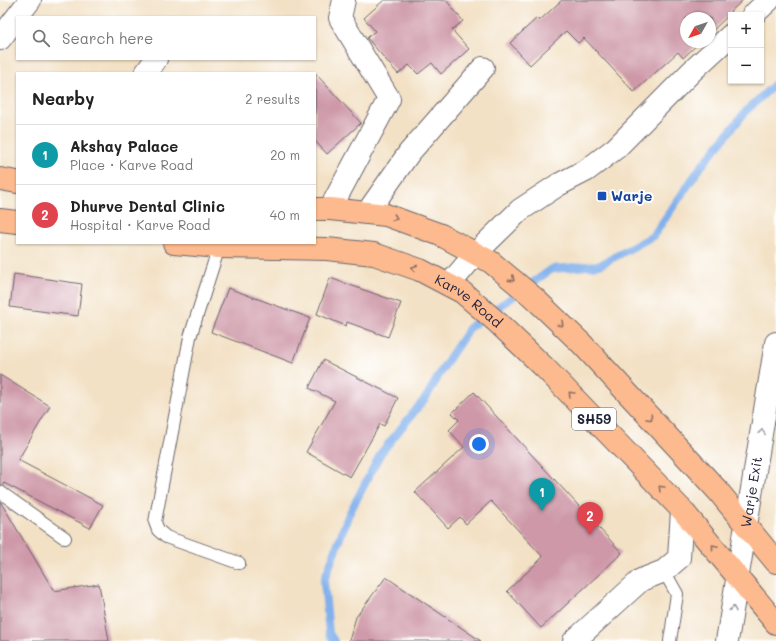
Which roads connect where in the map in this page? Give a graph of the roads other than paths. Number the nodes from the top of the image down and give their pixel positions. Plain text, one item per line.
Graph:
1 (30, 0) edge
2 (344, 0) edge
3 (769, 0) edge
4 (756, 12) edge
5 (18, 16) edge
6 (16, 18) edge
7 (728, 38) edge
8 (0, 39) edge
9 (155, 60) edge
10 (483, 68) dead end
11 (147, 72) edge
12 (0, 179) edge
13 (16, 182) edge
14 (323, 209) edge
15 (367, 213) junction
16 (0, 220) edge
17 (16, 222) edge
18 (196, 244) edge
19 (219, 245) edge
20 (483, 257) junction
21 (455, 289) junction
22 (776, 343) edge
23 (0, 492) edge
24 (685, 513) junction
25 (746, 526) junction
26 (65, 538) dead end
27 (239, 562) dead end
28 (776, 562) edge
29 (664, 571) junction
30 (738, 577) junction
31 (776, 623) edge
32 (574, 641) edge
33 (670, 641) edge
34 (727, 641) edge

1 - 5 street
2 - 14 street
3 - 4 street
6 - 8 street
7 - 20 street
9 - 11 street
10 - 15 street
12 - 13 main road
14 - 15 main road, SH59
15 -> 20 main road, SH59
16 - 17 main road
18 - 19 main road, Karve Road / SH59
21 -> 19 main road, Karve Road / SH59
19 - 27 lane
20 - 21 street
20 -> 25 main road, SH59
24 -> 21 main road, Karve Road / SH59
25 -> 22 street, Warje Exit
23 - 26 lane
24 - 29 street
30 -> 24 main road, SH59
25 - 28 main road, SH59
25 - 30 street, Warje Exit
29 - 32 street
29 - 33 lane
30 - 31 main road, SH59
34 -> 30 street, Warje Exit

